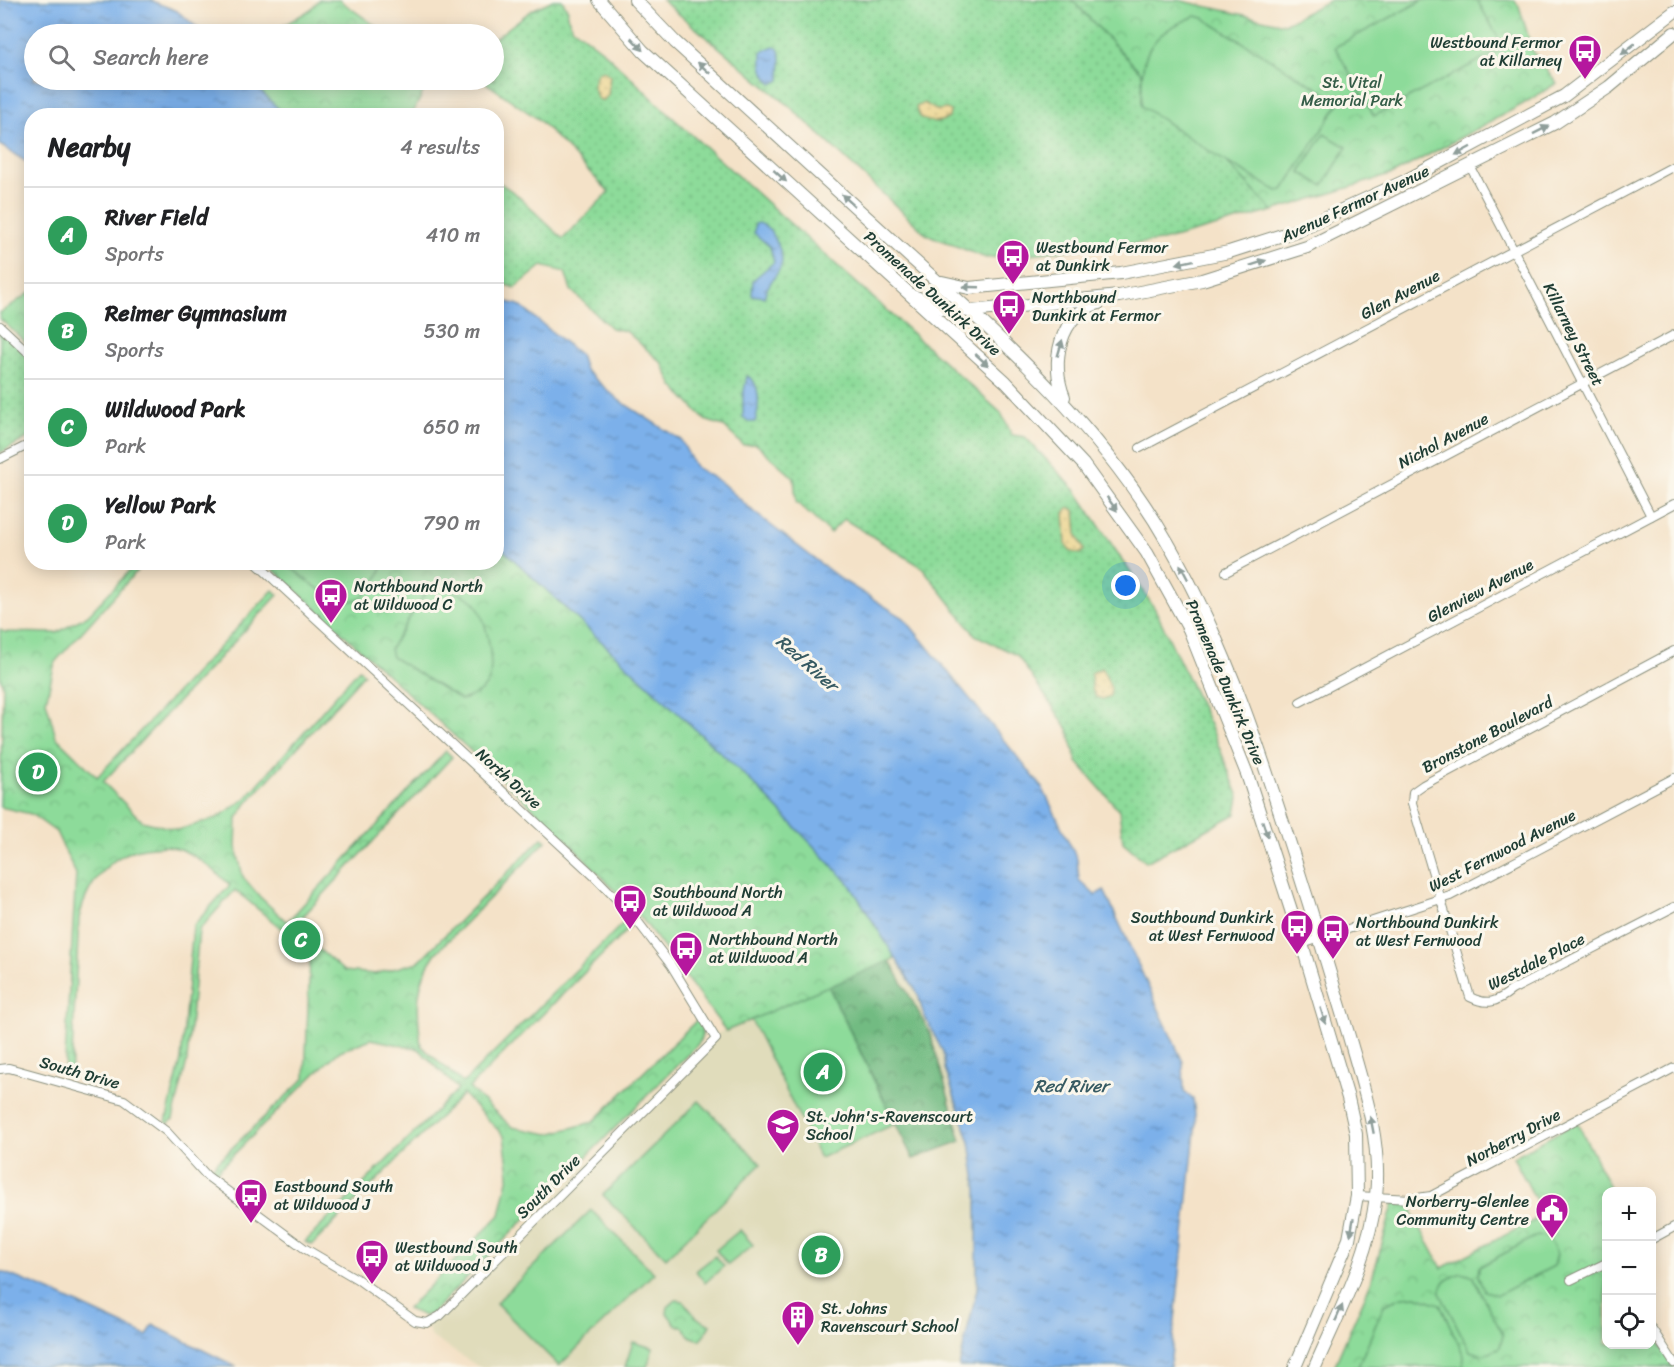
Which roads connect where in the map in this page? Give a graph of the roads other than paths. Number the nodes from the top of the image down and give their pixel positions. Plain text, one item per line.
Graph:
1 (599, 0) edge
2 (635, 0) edge
3 (1674, 12) edge
4 (1674, 33) edge
5 (1470, 166) junction
6 (1674, 166) edge
7 (1513, 251) junction
8 (1229, 252) junction
9 (1225, 273) junction
10 (938, 281) junction
11 (907, 292) junction
12 (1119, 296) junction
13 (971, 311) junction
14 (0, 326) edge
15 (1674, 335) edge
16 (24, 348) edge
17 (1582, 384) junction
18 (1067, 404) junction
19 (24, 447) edge
20 (1140, 448) dead end
21 (0, 459) edge
22 (1674, 504) edge
23 (1651, 516) junction
24 (264, 570) edge
25 (1226, 572) dead end
26 (1205, 613) junction
27 (1185, 621) junction
28 (1674, 651) edge
29 (1300, 702) dead end
30 (1674, 778) edge
31 (1442, 899) junction
32 (1674, 907) edge
33 (1320, 938) junction
34 (1302, 944) junction
35 (716, 1039) joint
36 (1674, 1068) edge
37 (0, 1069) edge
38 (1357, 1196) junction
39 (1376, 1198) junction
40 (1674, 1227) edge
41 (1656, 1237) edge
42 (1602, 1265) edge
43 (1571, 1280) dead end
44 (1656, 1335) edge
45 (1674, 1363) edge
46 (1295, 1367) edge
47 (1315, 1367) edge

1 -> 11 main road, Promenade Dunkirk Drive
10 -> 2 main road, Promenade Dunkirk Drive
3 -> 8 main road, Avenue Fermor Avenue
5 -> 4 main road, Avenue Fermor Avenue
5 - 7 street, Killarney Street
9 -> 5 main road, Avenue Fermor Avenue
6 - 7 street, Glen Avenue
7 - 17 street, Killarney Street
7 - 20 street, Glen Avenue
8 - 9 main road
8 -> 10 main road, Avenue Fermor Avenue
9 - 12 main road, Avenue Fermor Avenue
10 - 13 main road, Promenade Dunkirk Drive
11 - 13 main road, Avenue Fermor Avenue
11 -> 27 main road, Promenade Dunkirk Drive
12 - 13 main road, Avenue Fermor Avenue
18 -> 12 main road
13 - 18 main road, Promenade Dunkirk Drive
14 - 16 street
15 - 17 street, Nichol Avenue
17 - 23 street, Killarney Street
17 - 25 street, Nichol Avenue
26 -> 18 main road, Promenade Dunkirk Drive
19 - 21 street
22 - 23 street, Glenview Avenue
23 - 29 street, Glenview Avenue
24 - 35 street, North Drive
26 - 27 main road
26 - 33 main road, Promenade Dunkirk Drive
27 -> 34 main road, Promenade Dunkirk Drive
28 - 31 street, Bronstone Boulevard
30 - 31 street, West Fernwood Avenue
31 - 32 street, Westdale Place
31 - 33 street, West Fernwood Avenue
33 - 34 street, West Fernwood Avenue
39 -> 33 main road, Promenade Dunkirk Drive
34 -> 38 main road, Promenade Dunkirk Drive
35 - 37 street, South Drive
36 - 39 street, Norberry Drive
38 - 39 street, Norberry Drive
38 -> 46 main road, Promenade Dunkirk Drive
47 -> 39 main road, Promenade Dunkirk Drive
40 - 41 street
42 - 43 street
44 - 45 street

